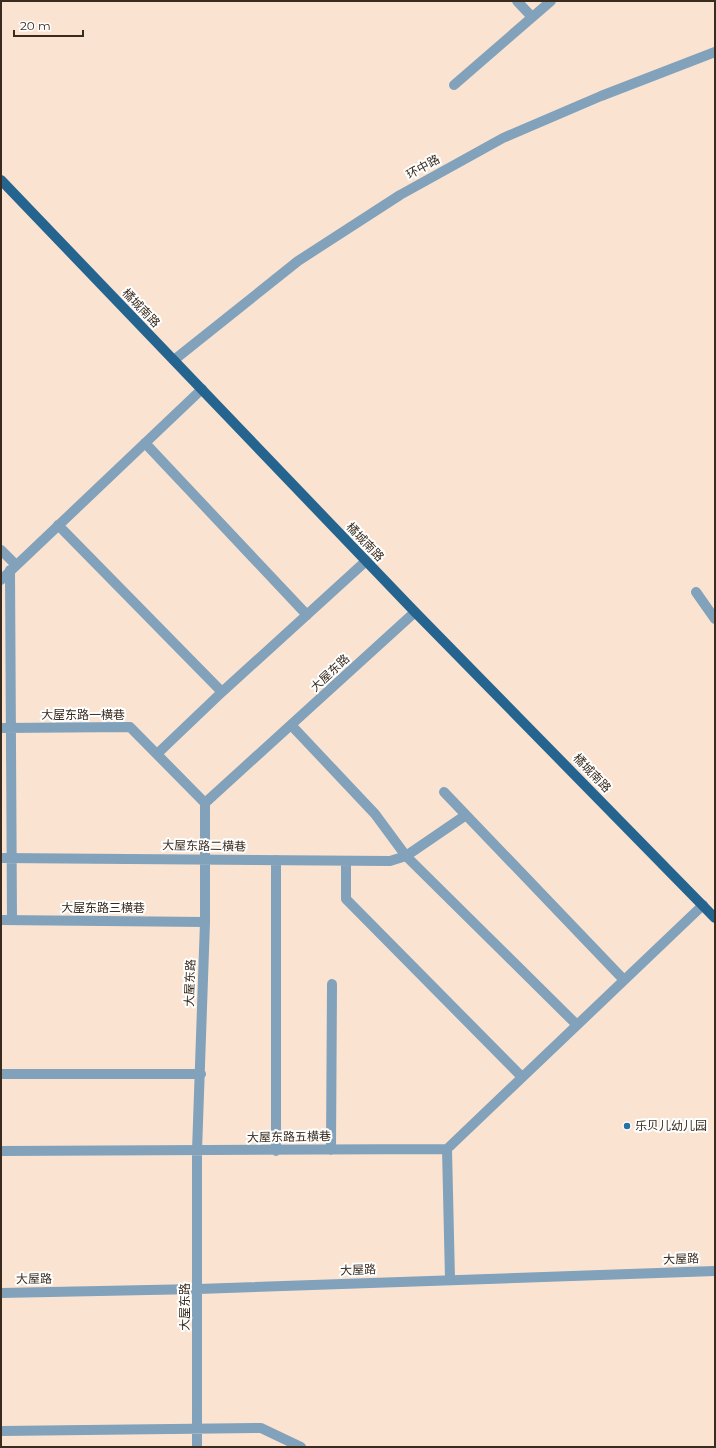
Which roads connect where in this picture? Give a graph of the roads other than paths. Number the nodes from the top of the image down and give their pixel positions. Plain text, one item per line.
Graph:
1 (517, 1) edge
2 (551, 1) edge
3 (532, 17) junction
4 (715, 52) edge
5 (454, 85) dead end
6 (1, 180) edge
7 (174, 360) junction
8 (202, 389) junction
9 (145, 443) junction
10 (58, 525) junction
11 (1, 550) edge
12 (366, 561) junction
13 (13, 567) junction
14 (1, 580) edge
15 (696, 592) dead end
16 (415, 612) junction
17 (306, 615) junction
18 (715, 619) edge
19 (222, 692) junction
20 (292, 726) junction
21 (6, 728) edge
22 (157, 754) junction
23 (444, 792) dead end
24 (206, 803) junction
25 (466, 815) junction
26 (406, 856) junction
27 (6, 858) edge
28 (206, 859) junction
29 (276, 860) junction
30 (346, 861) junction
31 (703, 905) junction
32 (715, 918) edge
33 (1, 920) edge
34 (12, 920) junction
35 (205, 922) junction
36 (624, 980) junction
37 (332, 984) dead end
38 (577, 1025) junction
39 (1, 1074) edge
40 (201, 1074) junction
41 (522, 1077) junction
42 (447, 1149) junction
43 (331, 1150) junction
44 (1, 1151) edge
45 (197, 1151) junction
46 (276, 1151) junction
47 (715, 1271) edge
48 (450, 1280) junction
49 (198, 1289) junction
50 (1, 1292) edge
51 (197, 1428) junction
52 (1, 1431) edge
53 (197, 1447) edge
54 (301, 1447) edge

1 - 3 street
2 - 3 street
3 - 5 street
4 - 7 street, 环中路
6 - 7 main road, 橘城南路
7 - 8 main road, 橘城南路
8 - 9 street
8 - 12 main road, 橘城南路
9 - 10 street
9 - 17 street
10 - 13 street
10 - 19 street
11 - 13 street
12 - 16 main road, 橘城南路
12 - 17 street
13 - 14 street
13 - 21 street
15 - 18 street
16 - 20 street, 大屋东路
16 - 31 main road, 橘城南路
17 - 19 street
19 - 22 street
20 - 24 street, 大屋东路
20 - 26 street
21 - 22 street, 大屋东路一横巷
21 - 27 street
22 - 24 street, 大屋东路一横巷
23 - 25 street
24 - 28 street, 大屋东路
25 - 26 street, 大屋东路二横巷
25 - 36 street
26 - 30 street, 大屋东路二横巷
26 - 38 street
27 - 28 street, 大屋东路二横巷
27 - 34 street
28 - 29 street, 大屋东路二横巷
28 - 35 street, 大屋东路
29 - 30 street, 大屋东路二横巷
29 - 46 street
30 - 41 street
31 - 32 main road, 橘城南路
31 - 36 street
33 - 34 street, 大屋东路三横巷
34 - 35 street, 大屋东路三横巷
35 - 40 street, 大屋东路
36 - 38 street
37 - 43 street
38 - 41 street
39 - 40 street
40 - 45 street, 大屋东路
41 - 42 street
42 - 43 street, 大屋东路五横巷
42 - 48 street
43 - 46 street, 大屋东路五横巷
44 - 45 street, 大屋东路五横巷
45 - 46 street, 大屋东路五横巷
45 - 49 street, 大屋东路
47 - 48 street, 大屋路
48 - 49 street, 大屋路
49 - 50 street, 大屋路
49 - 51 street, 大屋东路
51 - 52 street
51 - 53 street, 大屋东路
51 - 54 street

